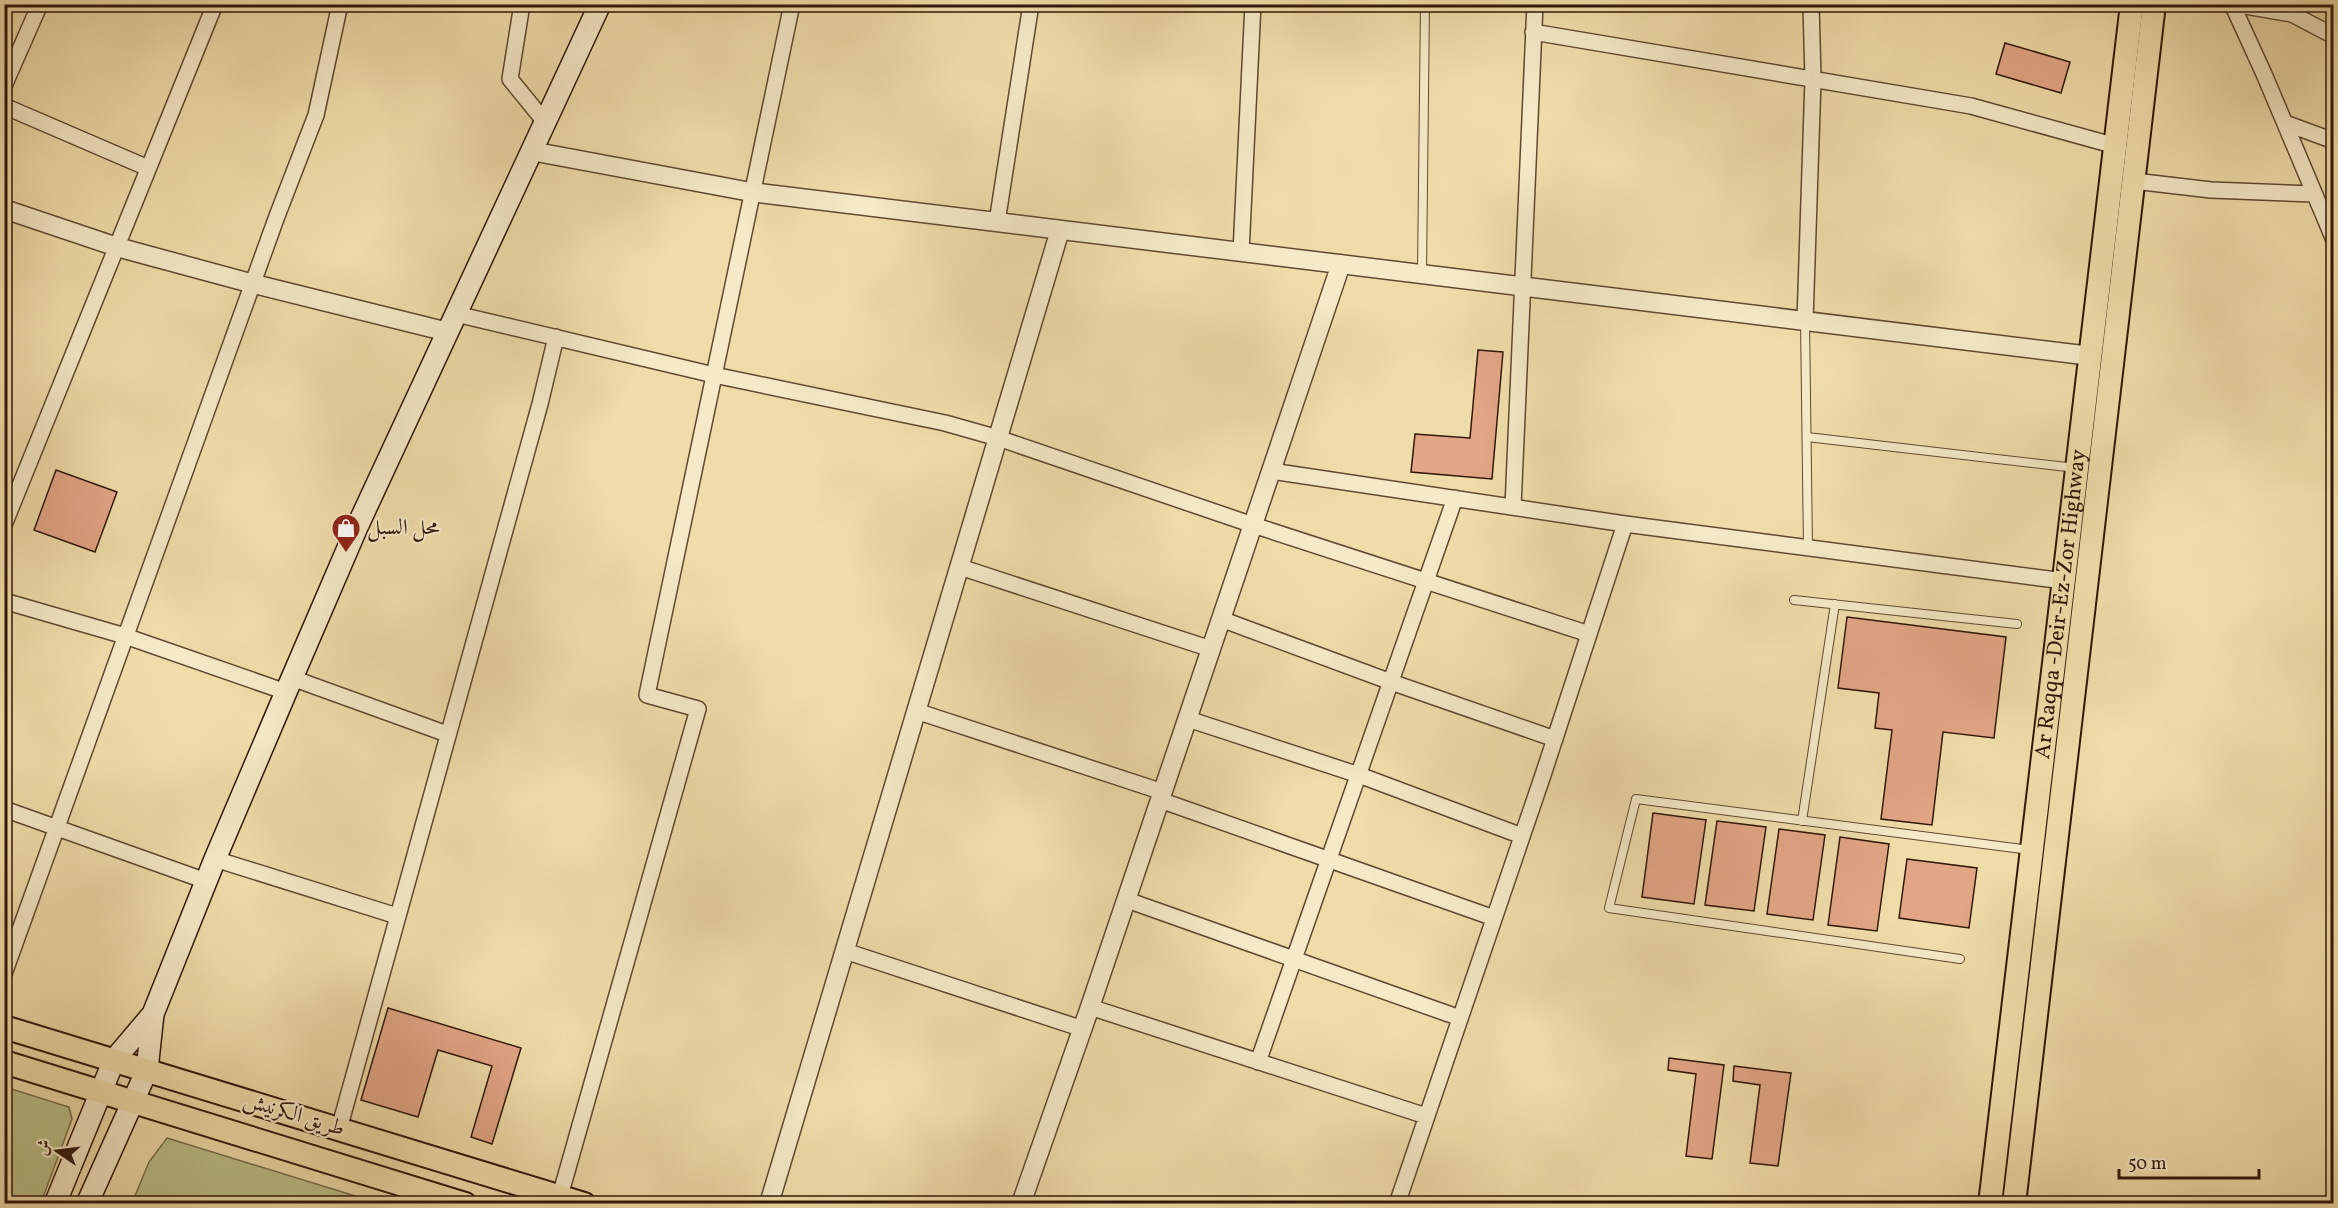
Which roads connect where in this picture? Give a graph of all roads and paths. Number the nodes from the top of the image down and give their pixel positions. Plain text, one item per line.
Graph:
1 (40, 4) edge
2 (215, 4) edge
3 (340, 4) edge
4 (522, 4) edge
5 (600, 4) edge
6 (792, 4) edge
7 (1031, 4) edge
8 (1253, 4) edge
9 (1425, 4) edge
10 (1535, 4) edge
11 (1811, 4) edge
12 (2132, 4) edge
13 (2154, 4) edge
14 (2232, 4) edge
15 (1533, 32) junction
16 (2334, 36) edge
17 (1813, 80) junction
18 (4, 86) edge
19 (4, 106) edge
20 (545, 122) junction
21 (2284, 123) junction
22 (2334, 141) edge
23 (2116, 146) junction
24 (531, 150) junction
25 (148, 168) junction
26 (2134, 182) junction
27 (751, 192) junction
28 (2314, 194) junction
29 (4, 209) edge
30 (997, 222) junction
31 (1060, 230) junction
32 (2334, 240) edge
33 (117, 247) junction
34 (1241, 252) junction
35 (1341, 264) junction
36 (1422, 274) junction
37 (254, 284) junction
38 (1522, 286) junction
39 (1805, 321) junction
40 (452, 323) junction
41 (556, 337) junction
42 (2091, 356) junction
43 (714, 375) junction
44 (1807, 437) junction
45 (998, 438) junction
46 (2077, 468) junction
47 (1271, 471) junction
48 (1455, 498) junction
49 (1513, 507) junction
50 (1625, 524) junction
51 (4, 525) edge
52 (1253, 525) junction
53 (1808, 548) junction
54 (960, 567) junction
55 (1426, 581) junction
56 (2064, 581) junction
57 (1794, 600) dead end
58 (4, 601) edge
59 (1834, 604) junction
60 (1221, 619) junction
61 (2017, 624) dead end
62 (1589, 634) junction
63 (125, 636) junction
64 (1211, 649) junction
65 (1391, 682) junction
66 (289, 685) junction
67 (916, 711) junction
68 (1188, 719) junction
69 (447, 734) junction
70 (1555, 739) junction
71 (1359, 775) junction
72 (1162, 796) junction
73 (4, 809) edge
74 (1802, 821) junction
75 (58, 828) junction
76 (1522, 836) junction
77 (2032, 850) junction
78 (215, 859) junction
79 (1328, 861) junction
80 (206, 881) junction
81 (1127, 900) junction
82 (397, 916) junction
83 (1494, 918) junction
84 (845, 951) junction
85 (1294, 959) junction
86 (1960, 959) dead end
87 (4, 974) edge
88 (1090, 1007) junction
89 (153, 1014) junction
90 (1460, 1018) junction
91 (4, 1027) edge
92 (1083, 1029) junction
93 (114, 1060) junction
94 (4, 1062) edge
95 (1258, 1062) junction
96 (147, 1070) junction
97 (100, 1091) junction
98 (132, 1101) junction
99 (1426, 1116) junction
100 (339, 1129) junction
101 (560, 1196) junction
102 (55, 1203) edge
103 (87, 1203) edge
104 (465, 1203) edge
105 (584, 1203) edge
106 (770, 1203) edge
107 (1021, 1203) edge
108 (1397, 1203) edge
109 (1990, 1203) edge
110 (2014, 1203) edge

1 - 18 street
2 - 25 street
3 - 37 street
4 - 20 street
5 - 20 main road
6 - 27 street
7 - 30 street
8 - 34 street
9 - 36 lane
10 - 15 street
11 - 17 street
12 - 23 main road, Ar Raqqa -Deir-Ez-Zor Highway
13 - 26 main road, Ar Raqqa -Deir-Ez-Zor Highway
14 - 16 street
14 - 21 street
15 - 17 street
15 - 38 street
17 - 23 street
17 - 39 street
19 - 25 street
20 - 24 main road
21 - 22 street
21 - 28 street
23 - 42 main road, Ar Raqqa -Deir-Ez-Zor Highway
24 - 27 street
24 - 40 main road
25 - 33 street
26 - 28 street
26 - 110 main road, Ar Raqqa -Deir-Ez-Zor Highway
27 - 30 street
27 - 43 street
28 - 32 street
29 - 33 street
30 - 31 street
31 - 34 street
31 - 45 street
33 - 37 street
33 - 51 street
34 - 35 street
35 - 36 street
35 - 47 street
36 - 38 street
37 - 40 street
37 - 63 street
38 - 39 street
38 - 49 street
39 - 42 street
39 - 44 lane
40 - 41 street
40 - 66 main road
41 - 43 street
41 - 69 street
42 - 46 main road, Ar Raqqa -Deir-Ez-Zor Highway
43 - 45 street
43 - 101 street
44 - 46 lane
44 - 53 lane
45 - 52 street
45 - 54 street
46 - 56 main road, Ar Raqqa -Deir-Ez-Zor Highway
47 - 48 street
47 - 52 street
48 - 49 street
48 - 55 street
49 - 50 street
50 - 53 street
50 - 62 street
52 - 55 street
52 - 60 street
53 - 56 street
54 - 64 street
54 - 67 street
55 - 62 street
55 - 65 street
56 - 77 main road, Ar Raqqa -Deir-Ez-Zor Highway
57 - 59 lane
58 - 63 street
59 - 61 lane
59 - 74 lane
60 - 64 street
60 - 65 street
62 - 70 street
63 - 66 street
63 - 75 street
64 - 68 street
65 - 70 street
65 - 71 street
66 - 69 street
66 - 78 main road
67 - 72 street
67 - 84 street
68 - 71 street
68 - 72 street
69 - 82 street
70 - 76 street
71 - 76 street
71 - 79 street
72 - 79 street
72 - 81 street
73 - 75 street
74 - 77 lane
74 - 86 lane
75 - 80 street
75 - 87 street
76 - 83 street
77 - 109 main road, Ar Raqqa -Deir-Ez-Zor Highway
78 - 80 main road
78 - 82 street
79 - 83 street
79 - 85 street
80 - 89 main road
81 - 85 street
81 - 88 street
82 - 100 street
83 - 90 street
84 - 92 street
84 - 106 street
85 - 90 street
85 - 95 street
88 - 92 street
88 - 95 street
89 - 93 main road
89 - 96 main road
90 - 99 street
91 - 93 main road, طريق الكرنيش
92 - 107 street
93 - 96 main road, طريق الكرنيش
93 - 97 main road
94 - 97 main road, طريق الكرنيش
95 - 99 street
96 - 98 main road
96 - 100 main road, طريق الكرنيش
97 - 98 main road, طريق الكرنيش
97 - 102 main road
98 - 103 main road
98 - 104 main road, طريق الكرنيش
99 - 108 street
100 - 101 main road, طريق الكرنيش
101 - 105 main road, طريق الكرنيش

